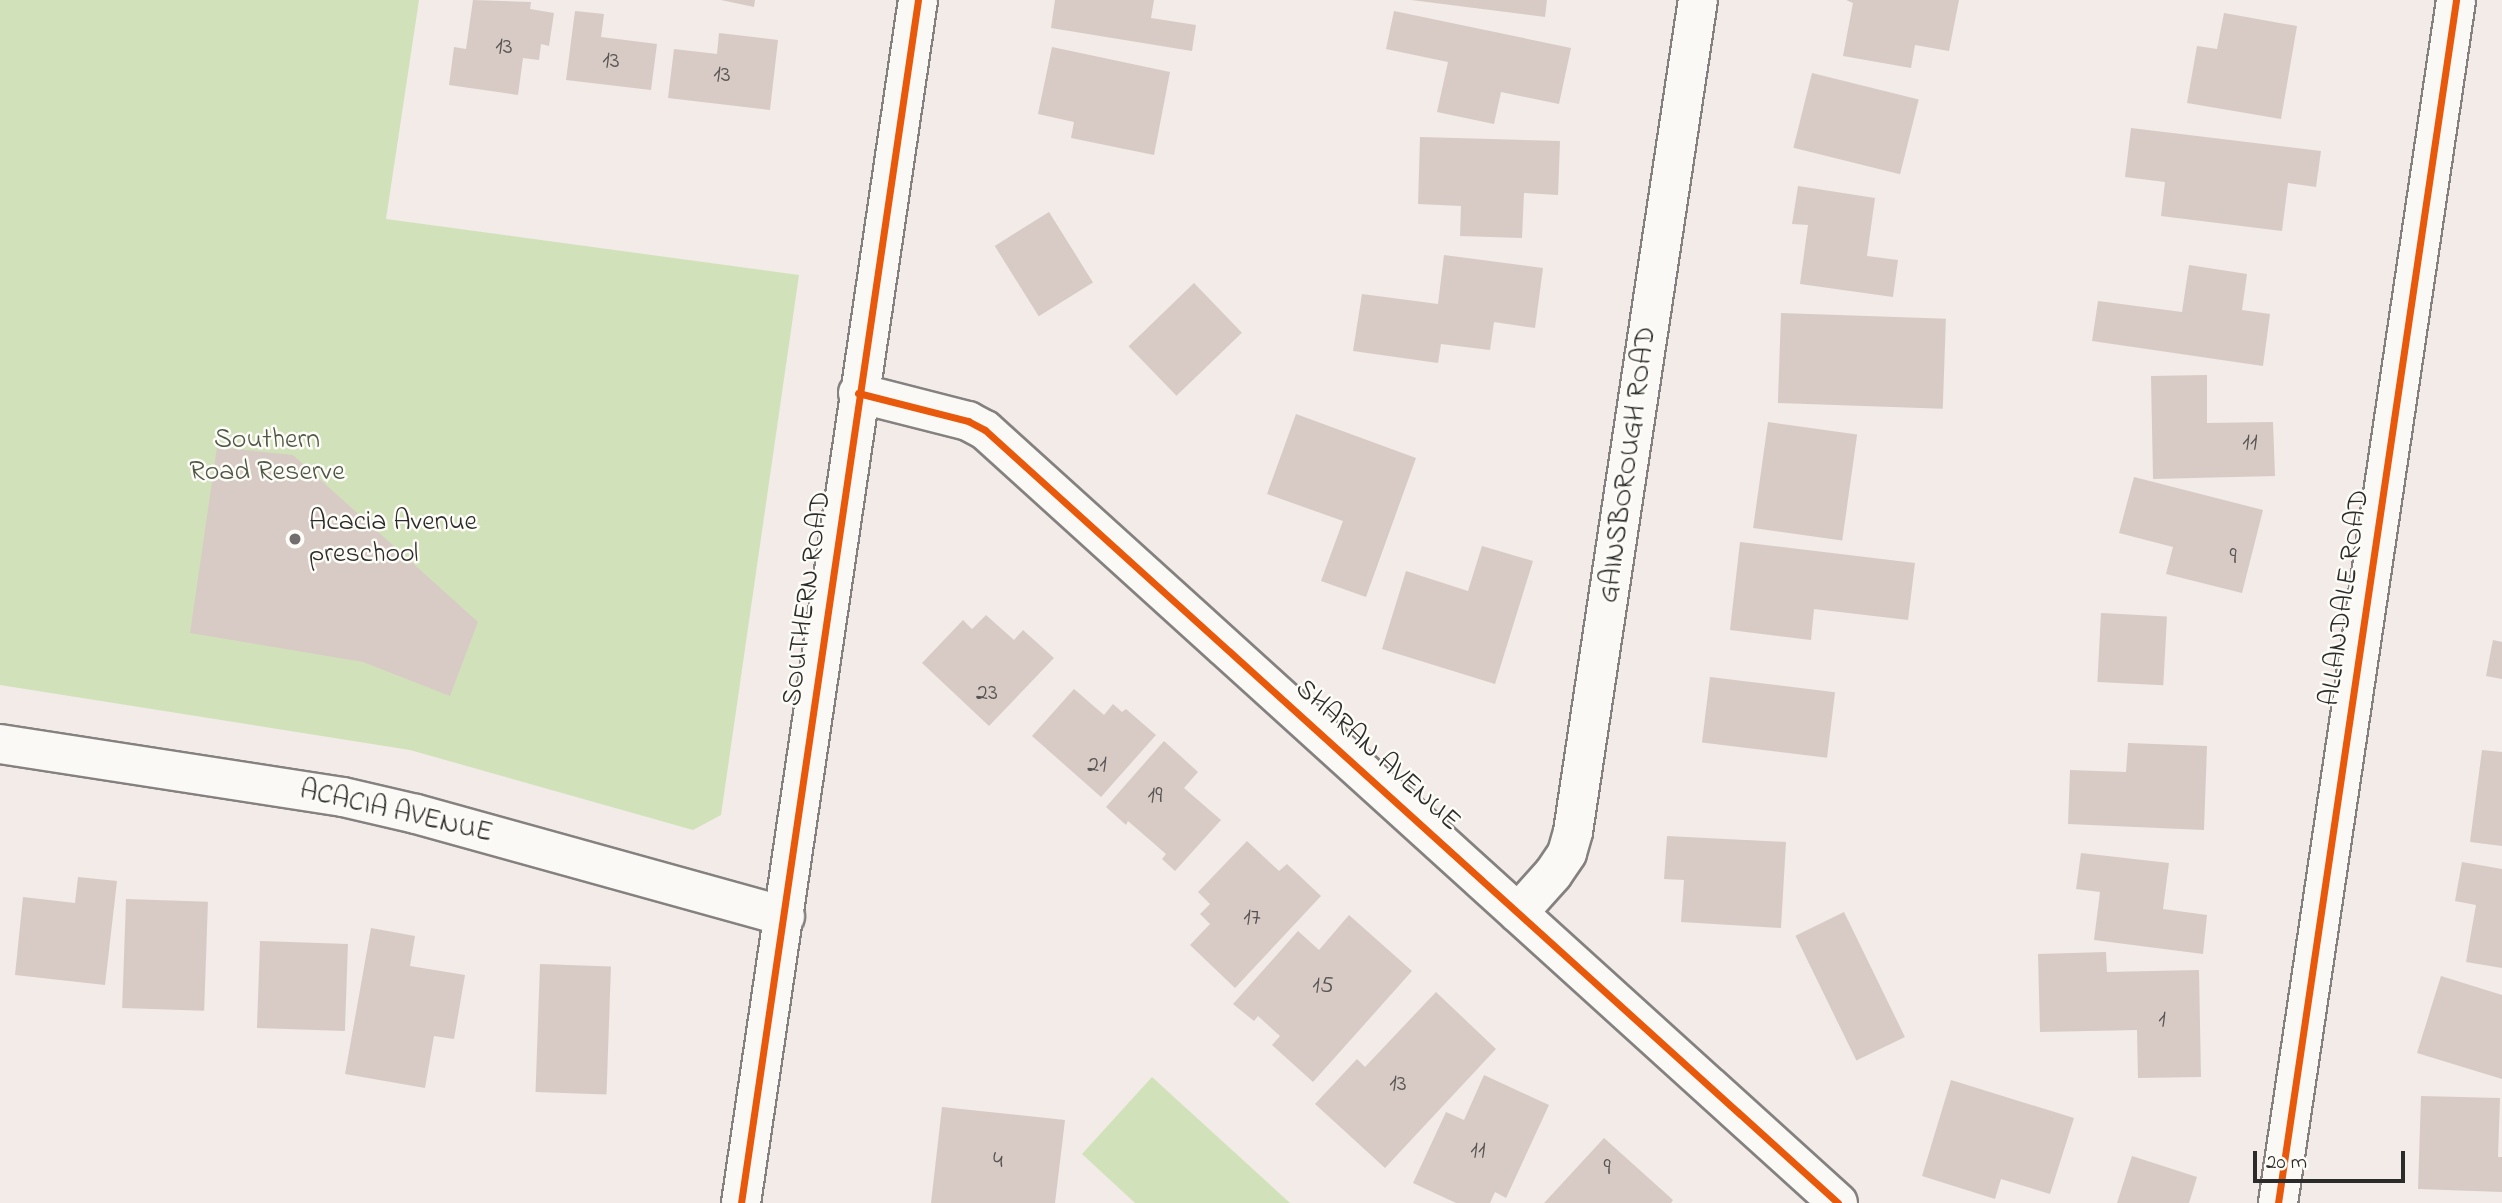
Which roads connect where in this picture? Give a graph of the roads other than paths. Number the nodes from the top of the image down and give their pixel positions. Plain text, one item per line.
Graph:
1 (918, 0) edge
2 (1698, 0) edge
3 (2456, 0) edge
4 (859, 393) junction
5 (0, 744) edge
6 (1518, 913) junction
7 (785, 916) junction
8 (741, 1203) edge
9 (1838, 1203) edge
10 (2278, 1203) edge

1 - 4 street, SOUTHERN ROAD
2 - 6 street, GAINSBOROUGH ROAD
3 - 10 street, ALLANDALE ROAD
4 - 6 street, SHARAN AVENUE
4 - 7 street, SOUTHERN ROAD
5 - 7 street, ACACIA AVENUE
6 - 9 street, SHARAN AVENUE
7 - 8 street, SOUTHERN ROAD

